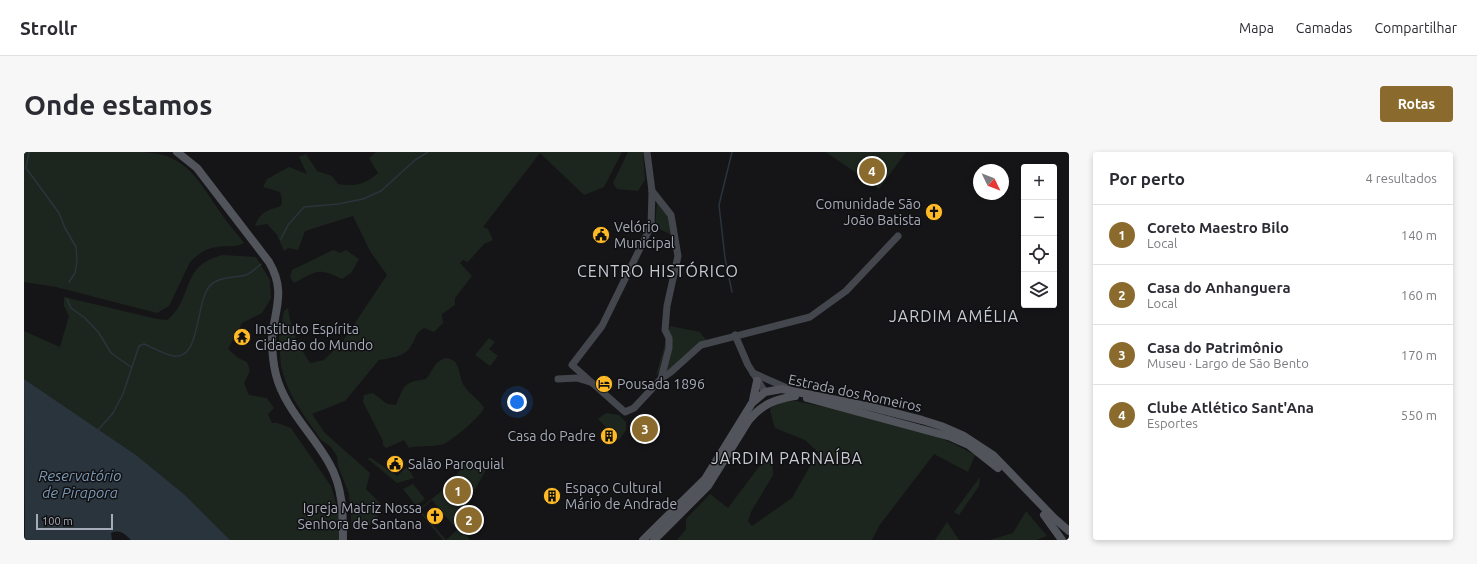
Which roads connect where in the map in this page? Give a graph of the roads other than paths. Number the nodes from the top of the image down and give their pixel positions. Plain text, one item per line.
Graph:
1 (177, 152) edge
2 (647, 152) edge
3 (652, 191) junction
4 (898, 236) dead end
5 (735, 335) junction
6 (753, 373) junction
7 (665, 375) junction
8 (558, 380) dead end
9 (757, 381) junction
10 (592, 383) junction
11 (765, 392) junction
12 (793, 393) junction
13 (752, 403) junction
14 (1069, 531) edge
15 (343, 540) edge
16 (643, 540) edge
17 (654, 540) edge
18 (1062, 540) edge

1 - 15 main road
2 - 3 main road
3 - 7 main road
3 - 10 main road
4 - 5 main road
5 - 6 main road
5 - 7 main road
6 - 9 main road
6 - 12 main road
7 - 10 main road
8 - 10 main road
9 - 11 main road
9 - 13 main road
11 - 12 main road, Estrada dos Romeiros
11 - 13 main road
12 - 14 main road, Estrada dos Romeiros
12 - 17 main road, Estrada dos Romeiros
12 - 18 main road, Estrada dos Romeiros
13 - 16 main road

